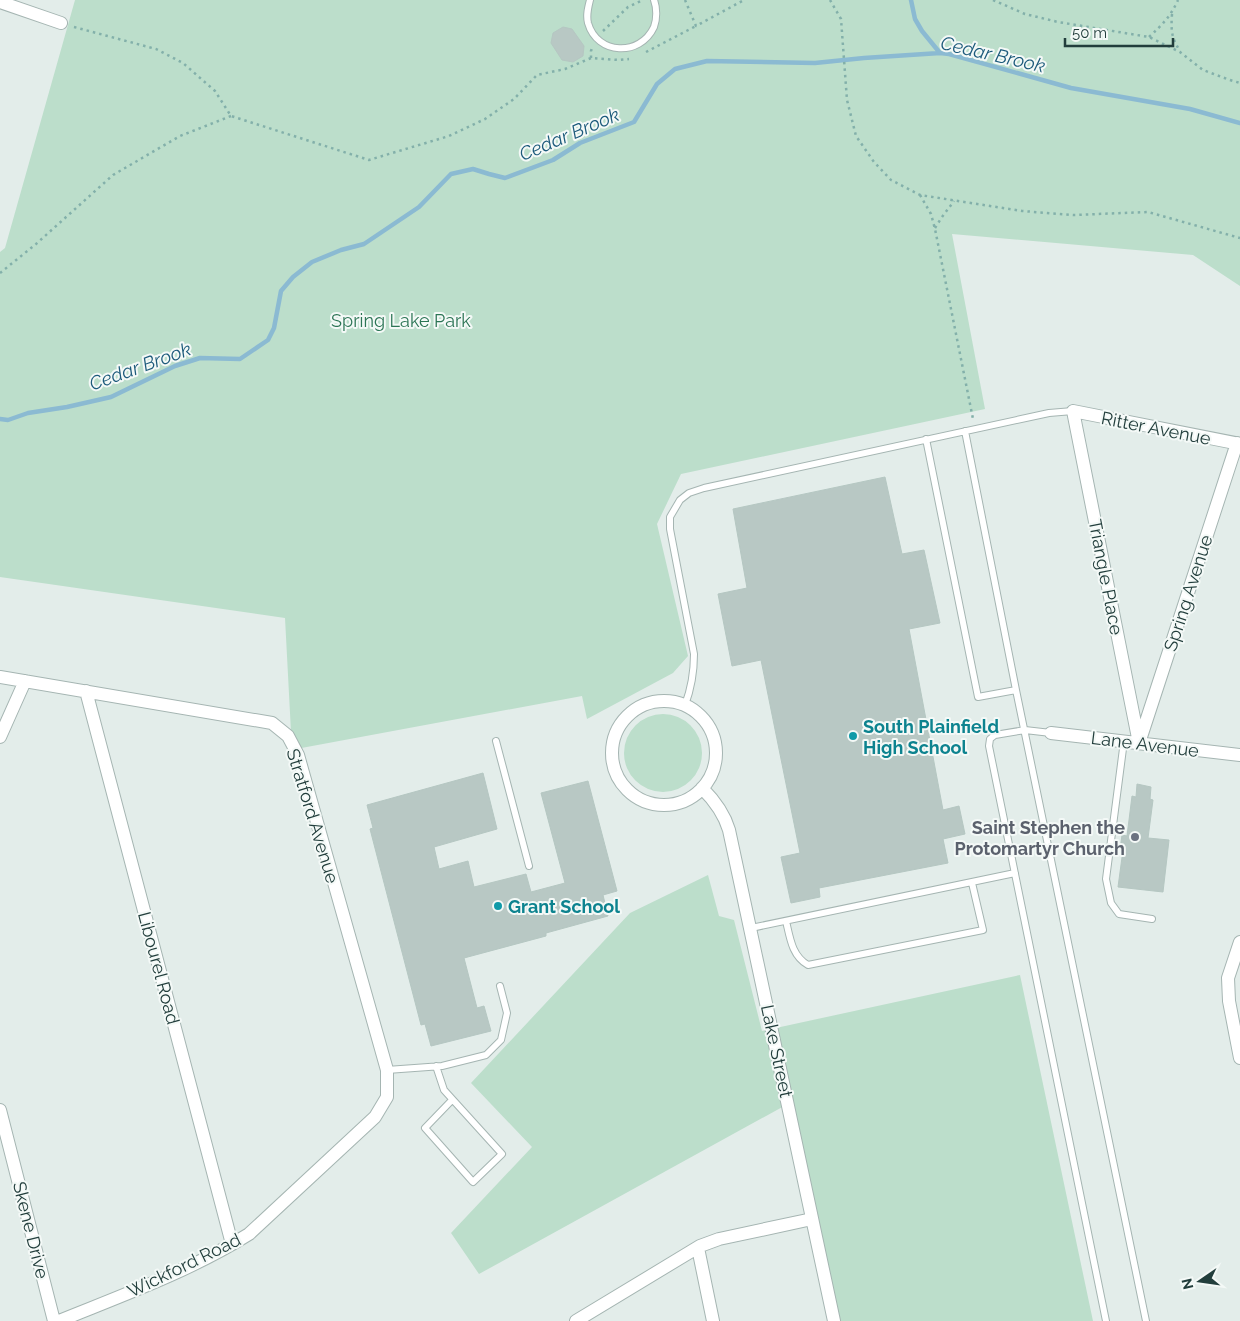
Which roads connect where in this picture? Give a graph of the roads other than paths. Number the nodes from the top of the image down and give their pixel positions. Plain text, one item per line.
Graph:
1 (590, 0) edge
2 (654, 0) edge
3 (0, 2) edge
4 (61, 23) road end
5 (1073, 411) junction
6 (965, 431) junction
7 (926, 439) junction
8 (1238, 444) edge
9 (0, 677) edge
10 (25, 681) junction
11 (1016, 690) junction
12 (86, 691) junction
13 (684, 705) junction
14 (1025, 730) junction
15 (1051, 733) joint
16 (0, 737) edge
17 (496, 741) dead end
18 (1124, 741) junction
19 (1139, 743) junction
20 (1240, 755) edge
21 (702, 788) junction
22 (529, 866) dead end
23 (1015, 873) junction
24 (972, 883) junction
25 (1152, 919) dead end
26 (786, 921) junction
27 (751, 928) junction
28 (1240, 942) edge
29 (500, 986) dead end
30 (1240, 1058) edge
31 (436, 1066) junction
32 (387, 1070) junction
33 (387, 1097) joint
34 (452, 1100) junction
35 (0, 1110) edge
36 (812, 1219) junction
37 (232, 1244) junction
38 (698, 1248) junction
39 (54, 1321) edge
40 (59, 1321) edge
41 (576, 1321) edge
42 (713, 1321) edge
43 (834, 1321) edge
44 (1106, 1321) edge
45 (1146, 1321) edge

1 - 2 lane
3 - 4 street
5 - 6 lane
5 - 8 street, Ritter Avenue
5 - 19 street, Triangle Place
6 - 7 lane
6 - 11 lane
7 - 11 lane
7 - 13 lane
8 - 19 street, Spring Avenue
9 - 10 street, Stratford Avenue
10 - 12 street, Stratford Avenue
10 - 16 street
11 - 14 lane
12 - 32 street, Stratford Avenue
12 - 37 street, Libourel Road
13 - 21 street
13 - 21 street
14 - 15 lane
14 - 23 lane
14 - 45 lane
15 - 18 street, Lane Avenue
17 - 22 lane
18 - 19 street, Lane Avenue
18 - 25 lane
19 - 20 street, Lane Avenue
21 - 27 street, Lake Street
23 - 24 lane
23 - 44 lane
24 - 26 lane
24 - 26 lane
26 - 27 lane
27 - 36 street, Lake Street
28 - 30 street
29 - 31 lane
31 - 32 lane
31 - 34 lane
32 - 33 street, Stratford Avenue
33 - 37 street, Wickford Road
34 - 34 lane
35 - 39 street, Skene Drive
36 - 38 street
36 - 43 street, Lake Street
37 - 40 street, Wickford Road
38 - 41 street
38 - 42 street

